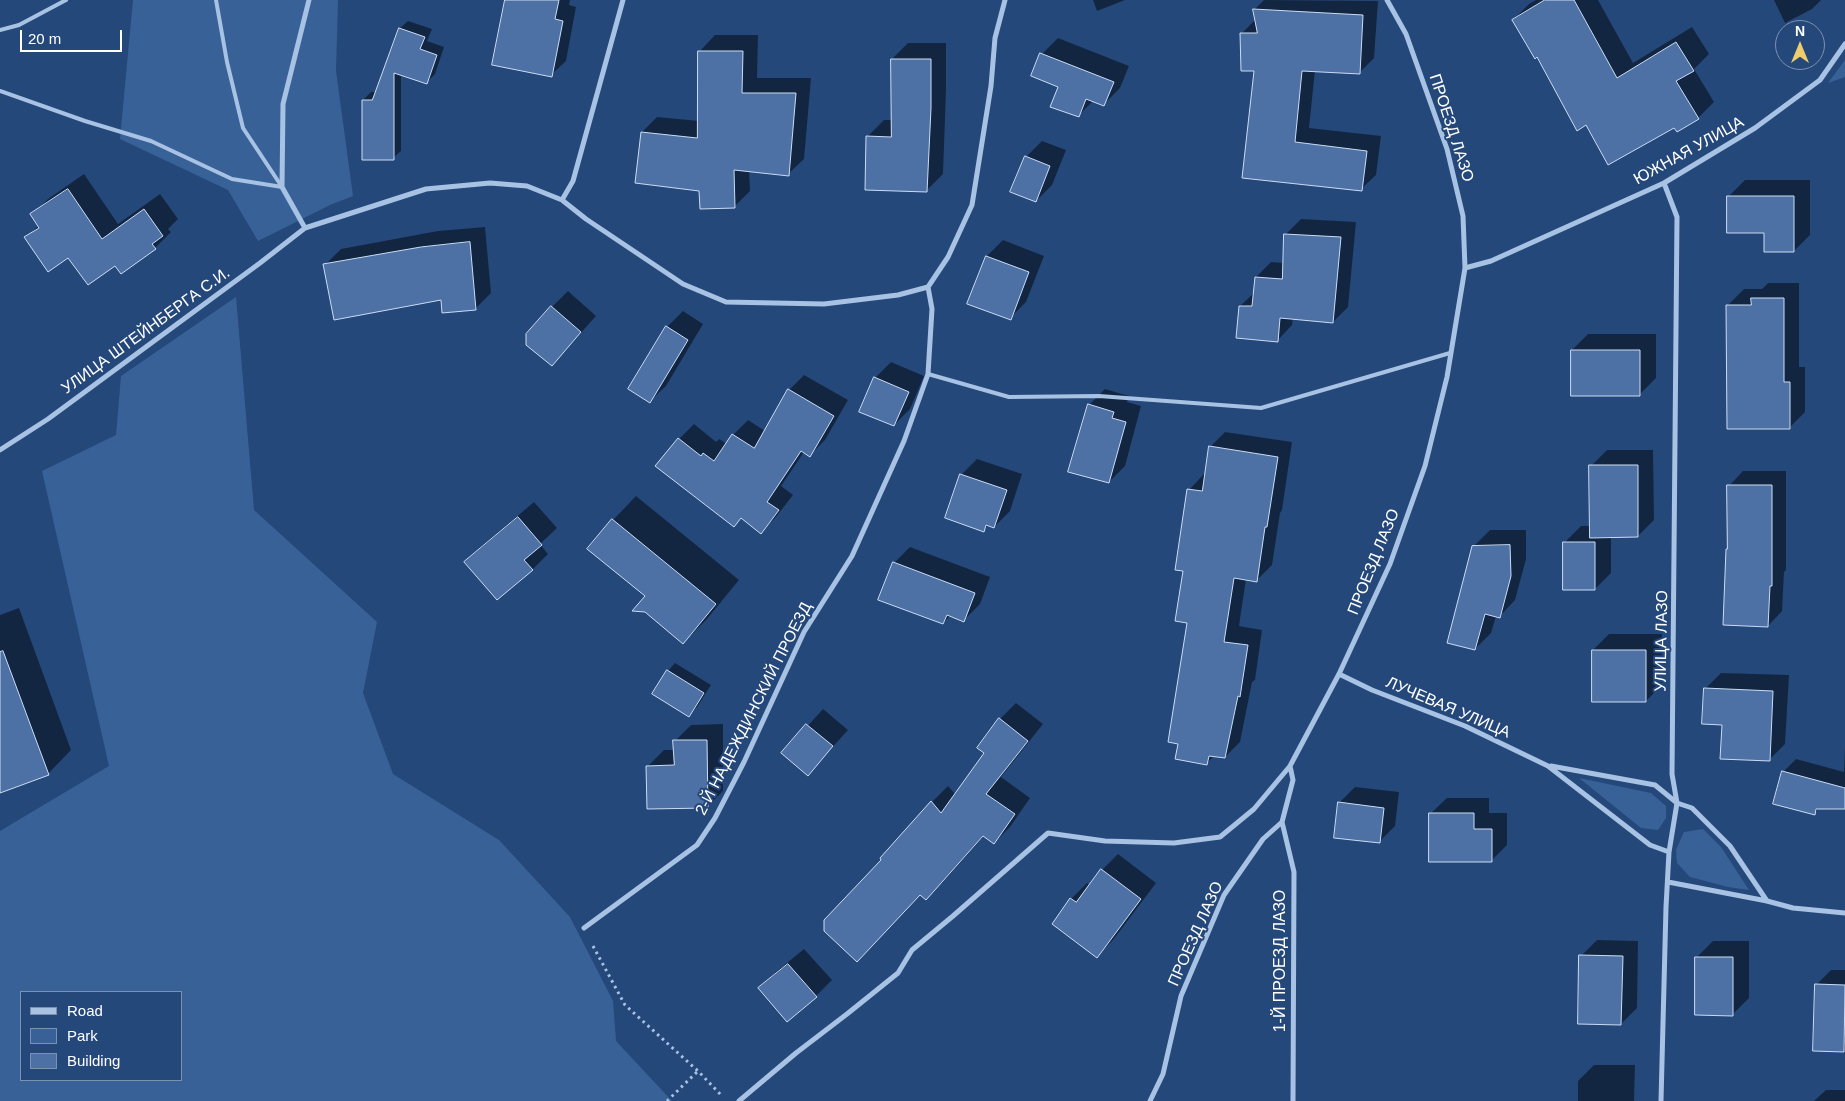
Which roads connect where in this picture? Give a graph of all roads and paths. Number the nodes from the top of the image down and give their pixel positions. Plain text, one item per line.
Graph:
1 (66, 0) edge
2 (216, 0) edge
3 (309, 0) edge
4 (623, 0) edge
5 (1004, 0) edge
6 (1387, 0) edge
7 (0, 30) edge
8 (1845, 44) edge
9 (0, 91) edge
10 (1664, 182) junction
11 (282, 186) junction
12 (562, 200) junction
13 (305, 228) junction
14 (1465, 268) junction
15 (928, 286) junction
16 (1450, 353) junction
17 (928, 374) junction
18 (0, 450) edge
19 (1339, 674) junction
20 (1290, 766) junction
21 (1548, 766) junction
22 (1677, 803) junction
23 (1282, 822) junction
24 (1669, 852) junction
25 (1668, 882) junction
26 (1767, 901) junction
27 (1845, 912) edge
28 (584, 928) joint
29 (698, 1071) junction
30 (667, 1101) edge
31 (727, 1101) edge
32 (739, 1101) edge
33 (1150, 1101) edge
34 (1294, 1101) edge
35 (1661, 1101) edge

1 - 7 lane
2 - 11 lane
3 - 11 street
4 - 12 street
5 - 15 street
6 - 14 street, ПРОЕЗД ЛАЗО
8 - 10 street, ЮЖНАЯ УЛИЦА
9 - 11 lane
10 - 14 street, ЮЖНАЯ УЛИЦА
10 - 22 street, УЛИЦА ЛАЗО
11 - 13 street
12 - 13 street
12 - 15 street
13 - 18 street, УЛИЦА ШТЕЙНБЕРГА С.И.
14 - 16 street, ПРОЕЗД ЛАЗО
15 - 17 street, 2-Й НАДЕЖДИНСКИЙ ПРОЕЗД
16 - 17 lane
16 - 19 street, ПРОЕЗД ЛАЗО
17 - 28 street, 2-Й НАДЕЖДИНСКИЙ ПРОЕЗД
19 - 20 street, ПРОЕЗД ЛАЗО
19 - 21 street, ЛУЧЕВАЯ УЛИЦА
20 - 23 street, ПРОЕЗД ЛАЗО
20 - 32 street
21 - 22 street, ЛУЧЕВАЯ УЛИЦА
21 - 24 street, ЛУЧЕВАЯ УЛИЦА
22 - 24 street, УЛИЦА ЛАЗО
22 - 26 street, ЛУЧЕВАЯ УЛИЦА
23 - 33 street, ПРОЕЗД ЛАЗО
23 - 34 street, 1-Й ПРОЕЗД ЛАЗО
24 - 25 street, УЛИЦА ЛАЗО
25 - 26 street
25 - 35 street, УЛИЦА ЛАЗО
26 - 27 street
28 - 29 path
29 - 30 path
29 - 31 path

